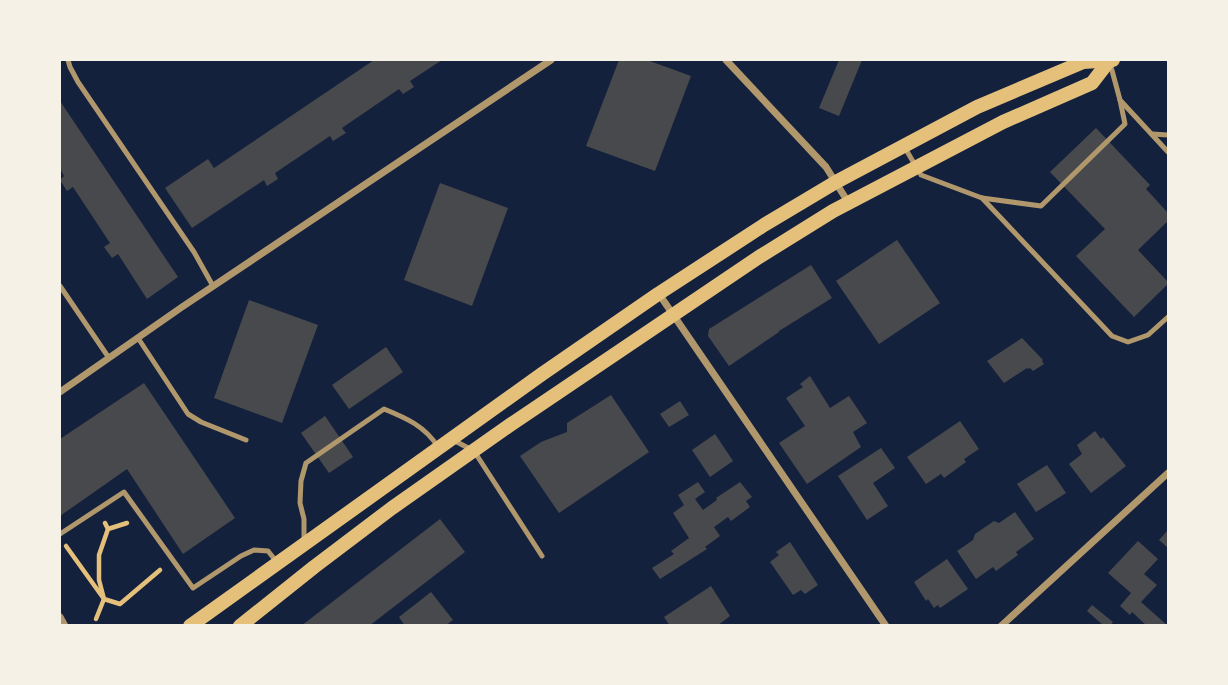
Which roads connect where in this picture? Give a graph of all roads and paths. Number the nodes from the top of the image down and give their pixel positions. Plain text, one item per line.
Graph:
1 (68, 60) edge
2 (551, 60) edge
3 (726, 60) edge
4 (1111, 60) edge
5 (1121, 100) junction
6 (1152, 134) junction
7 (1168, 135) edge
8 (904, 145) junction
9 (1168, 152) edge
10 (917, 167) junction
11 (836, 182) junction
12 (982, 198) junction
13 (849, 202) junction
14 (60, 286) edge
15 (213, 286) junction
16 (658, 294) junction
17 (672, 315) junction
18 (1168, 317) edge
19 (138, 338) junction
20 (109, 358) junction
21 (60, 392) edge
22 (246, 440) dead end
23 (444, 443) junction
24 (474, 450) junction
25 (1168, 473) edge
26 (97, 509) junction
27 (60, 536) edge
28 (304, 544) junction
29 (542, 556) dead end
30 (278, 564) junction
31 (163, 567) dead end
32 (104, 599) junction
33 (263, 607) junction
34 (60, 617) edge
35 (96, 619) dead end
36 (65, 625) edge
37 (190, 625) edge
38 (240, 625) edge
39 (886, 625) edge
40 (1001, 625) edge

1 - 15 lane
2 - 15 street
3 - 11 street
4 - 5 lane
4 - 8 main road
4 - 10 main road
5 - 6 lane
5 - 12 lane
6 - 7 lane
6 - 9 lane
8 - 10 lane
8 - 11 main road
10 - 12 lane
10 - 13 main road
11 - 13 street
11 - 16 main road
12 - 18 lane
13 - 17 main road
14 - 20 lane
15 - 19 street
16 - 17 street
16 - 23 main road
17 - 24 main road
17 - 39 street
19 - 20 street
19 - 22 lane
20 - 21 street
23 - 24 lane
23 - 28 main road
23 - 28 lane
24 - 29 lane
24 - 33 main road
25 - 40 street
26 - 27 lane
26 - 30 lane
26 - 32 path
27 - 32 path
28 - 30 main road
30 - 33 main road
30 - 37 main road
31 - 32 path
32 - 35 path
33 - 38 main road
34 - 36 street

